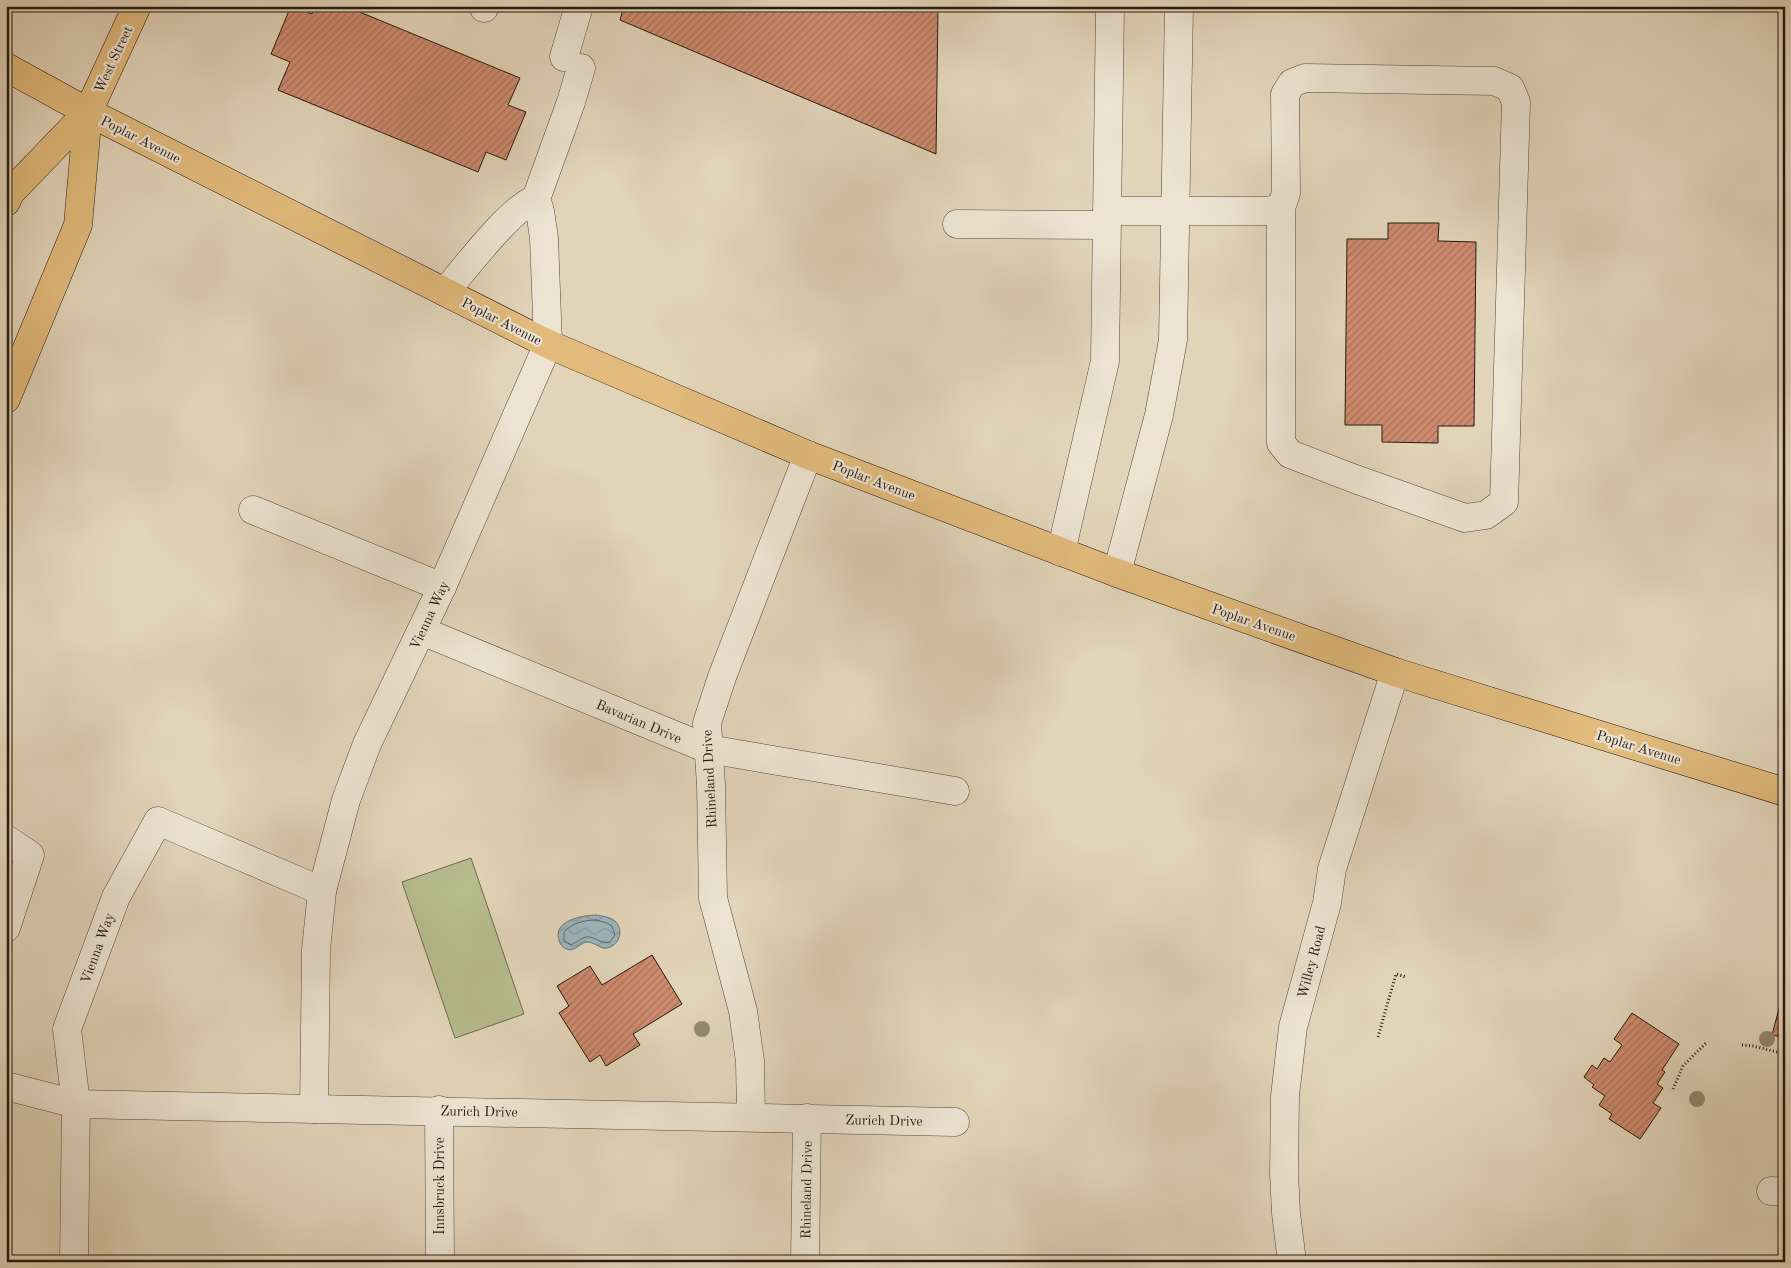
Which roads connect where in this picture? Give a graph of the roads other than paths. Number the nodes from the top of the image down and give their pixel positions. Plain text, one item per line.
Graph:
1 (138, 6) edge
2 (579, 6) edge
3 (1110, 6) edge
4 (1179, 6) edge
5 (6, 67) edge
6 (88, 112) junction
7 (536, 199) junction
8 (6, 202) edge
9 (1282, 208) junction
10 (1174, 211) junction
11 (1107, 218) junction
12 (957, 224) dead end
13 (445, 292) junction
14 (548, 344) junction
15 (6, 399) edge
16 (808, 455) junction
17 (253, 510) dead end
18 (1061, 552) junction
19 (1117, 573) junction
20 (442, 587) junction
21 (422, 631) junction
22 (1395, 672) junction
23 (708, 749) junction
24 (955, 791) dead end
25 (1785, 792) edge
26 (6, 839) edge
27 (322, 891) junction
28 (6, 928) edge
29 (6, 1086) edge
30 (76, 1104) junction
31 (314, 1109) junction
32 (439, 1110) junction
33 (751, 1117) junction
34 (807, 1118) junction
35 (955, 1122) dead end
36 (74, 1262) edge
37 (440, 1262) edge
38 (805, 1262) edge
39 (1292, 1262) edge

1 - 6 main road, West Street
2 - 7 street
3 - 11 street
4 - 10 street
5 - 6 main road, Poplar Avenue
6 - 8 main road
6 - 13 main road, Poplar Avenue
6 - 15 main road
7 - 13 street
7 - 14 street
9 - 9 street
9 - 10 street
10 - 11 street
10 - 19 street
11 - 12 street
11 - 18 street
13 - 14 main road, Poplar Avenue
14 - 16 main road, Poplar Avenue
14 - 20 street, Vienna Way
16 - 18 main road, Poplar Avenue
16 - 23 street, Rhineland Drive
17 - 20 street
18 - 19 main road, Poplar Avenue
19 - 22 main road, Poplar Avenue
20 - 21 street, Vienna Way
21 - 23 street, Bavarian Drive
21 - 27 street, Vienna Way
22 - 25 main road, Poplar Avenue
22 - 39 street, Willey Road
23 - 24 street, Bavarian Drive
23 - 33 street, Rhineland Drive
26 - 28 street
27 - 30 street, Vienna Way
27 - 31 street, Vienna Way
29 - 30 street, Zurich Drive
30 - 31 street, Zurich Drive
30 - 36 street, Vienna Way
31 - 32 street, Zurich Drive
32 - 33 street, Zurich Drive
32 - 37 street, Innsbruck Drive
33 - 34 street, Zurich Drive
34 - 35 street, Zurich Drive
34 - 38 street, Rhineland Drive

